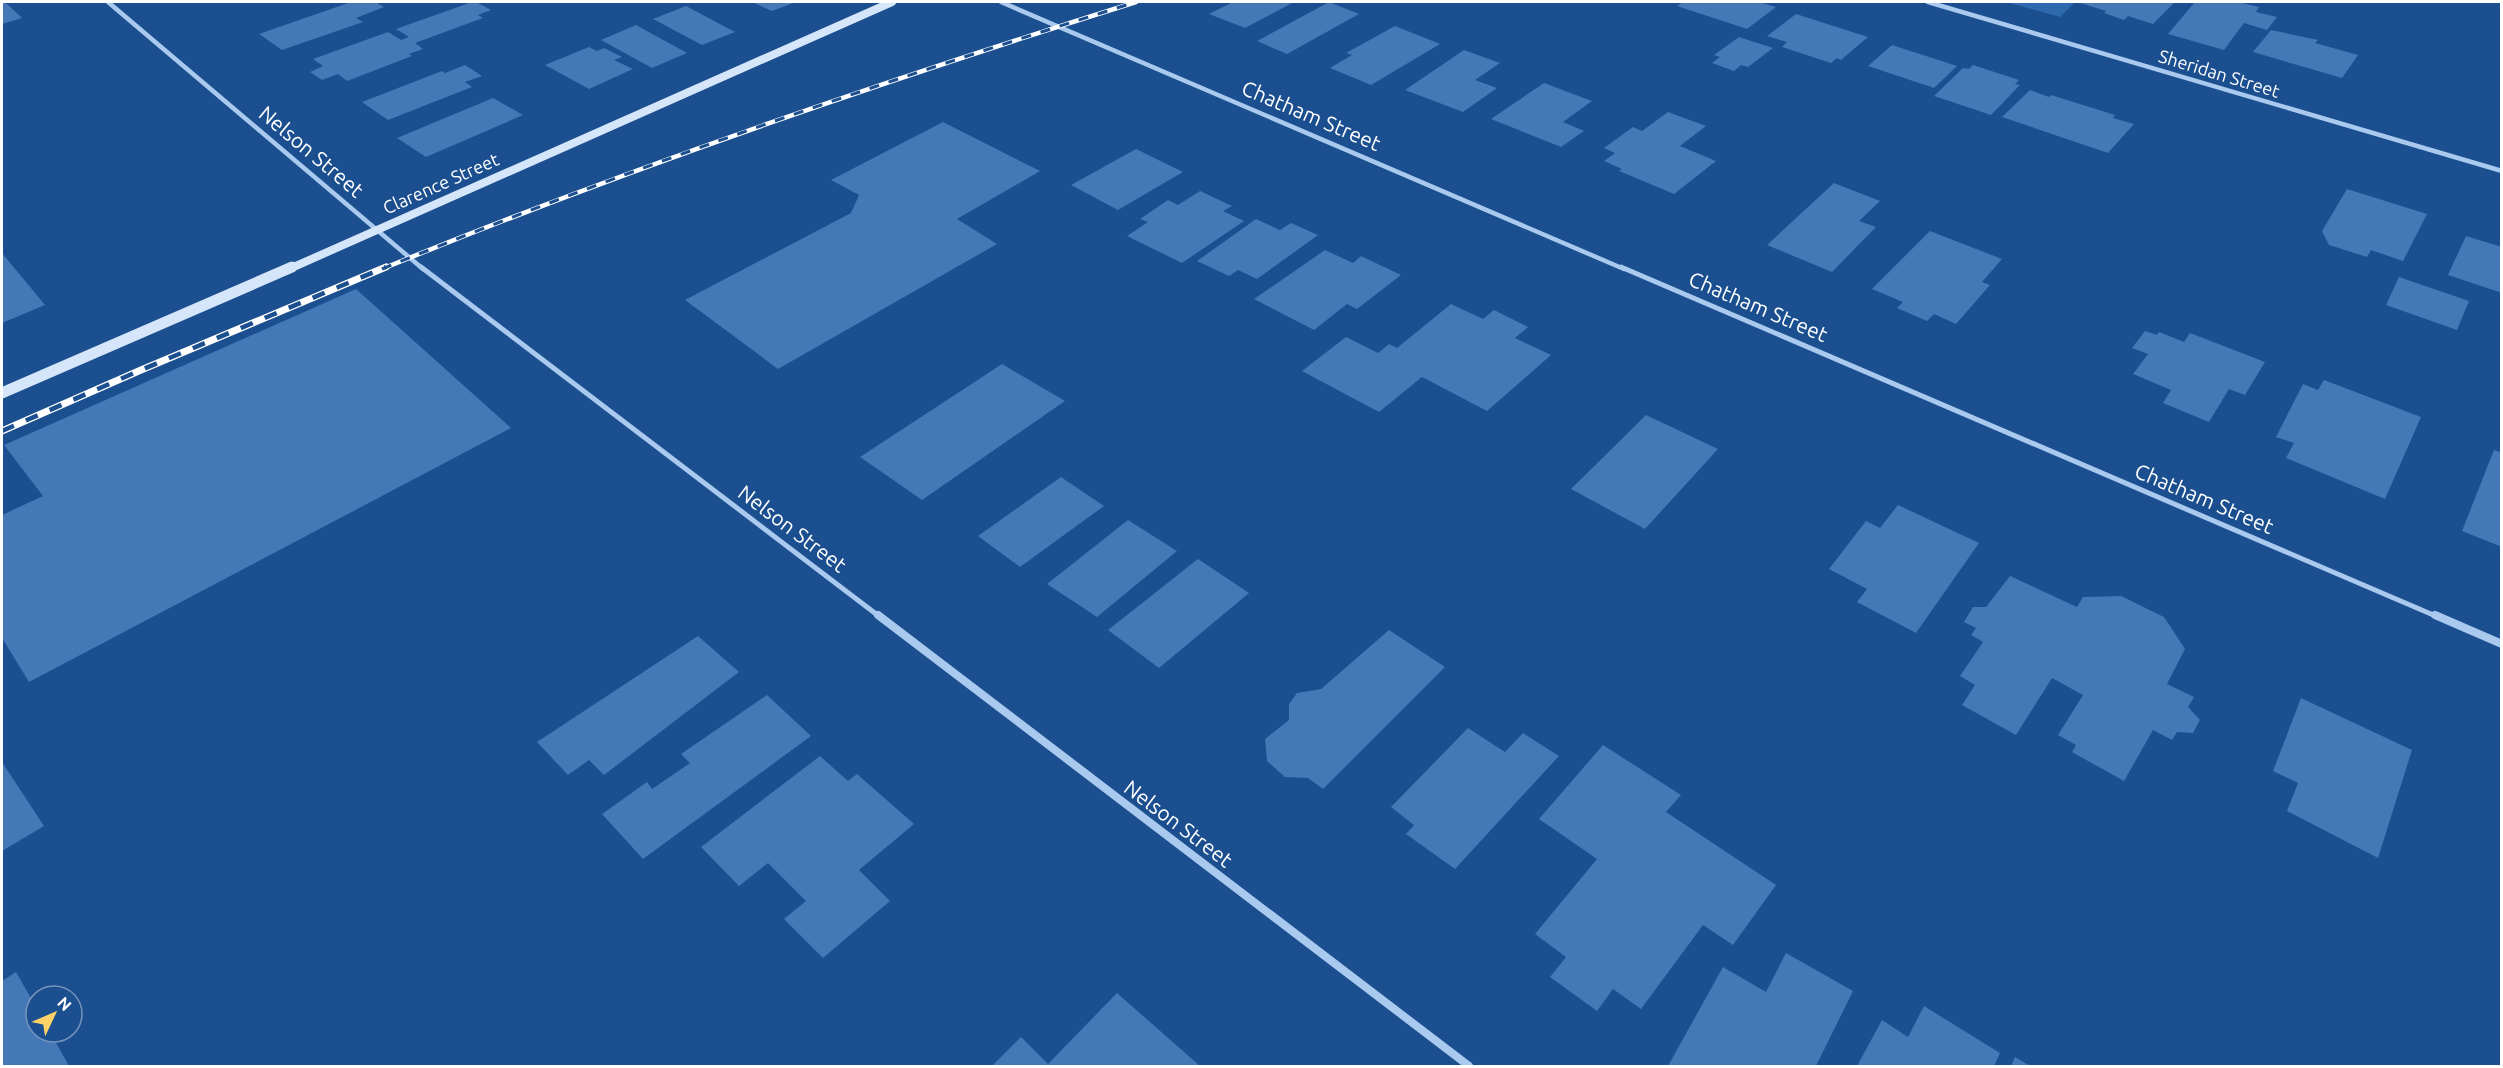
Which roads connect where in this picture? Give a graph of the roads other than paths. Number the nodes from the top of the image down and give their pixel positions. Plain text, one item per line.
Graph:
1 (108, 2) edge
2 (892, 2) edge
3 (1001, 2) edge
4 (1928, 2) edge
5 (2502, 171) edge
6 (378, 230) junction
7 (2, 393) edge
8 (2502, 644) edge
9 (1469, 1066) edge

1 - 6 street, Nelson Street
2 - 6 main road, Clarence Street
3 - 8 street, Chatham Street
4 - 5 street, Sheridan Street
6 - 7 main road, Clarence Street
6 - 9 street, Nelson Street

